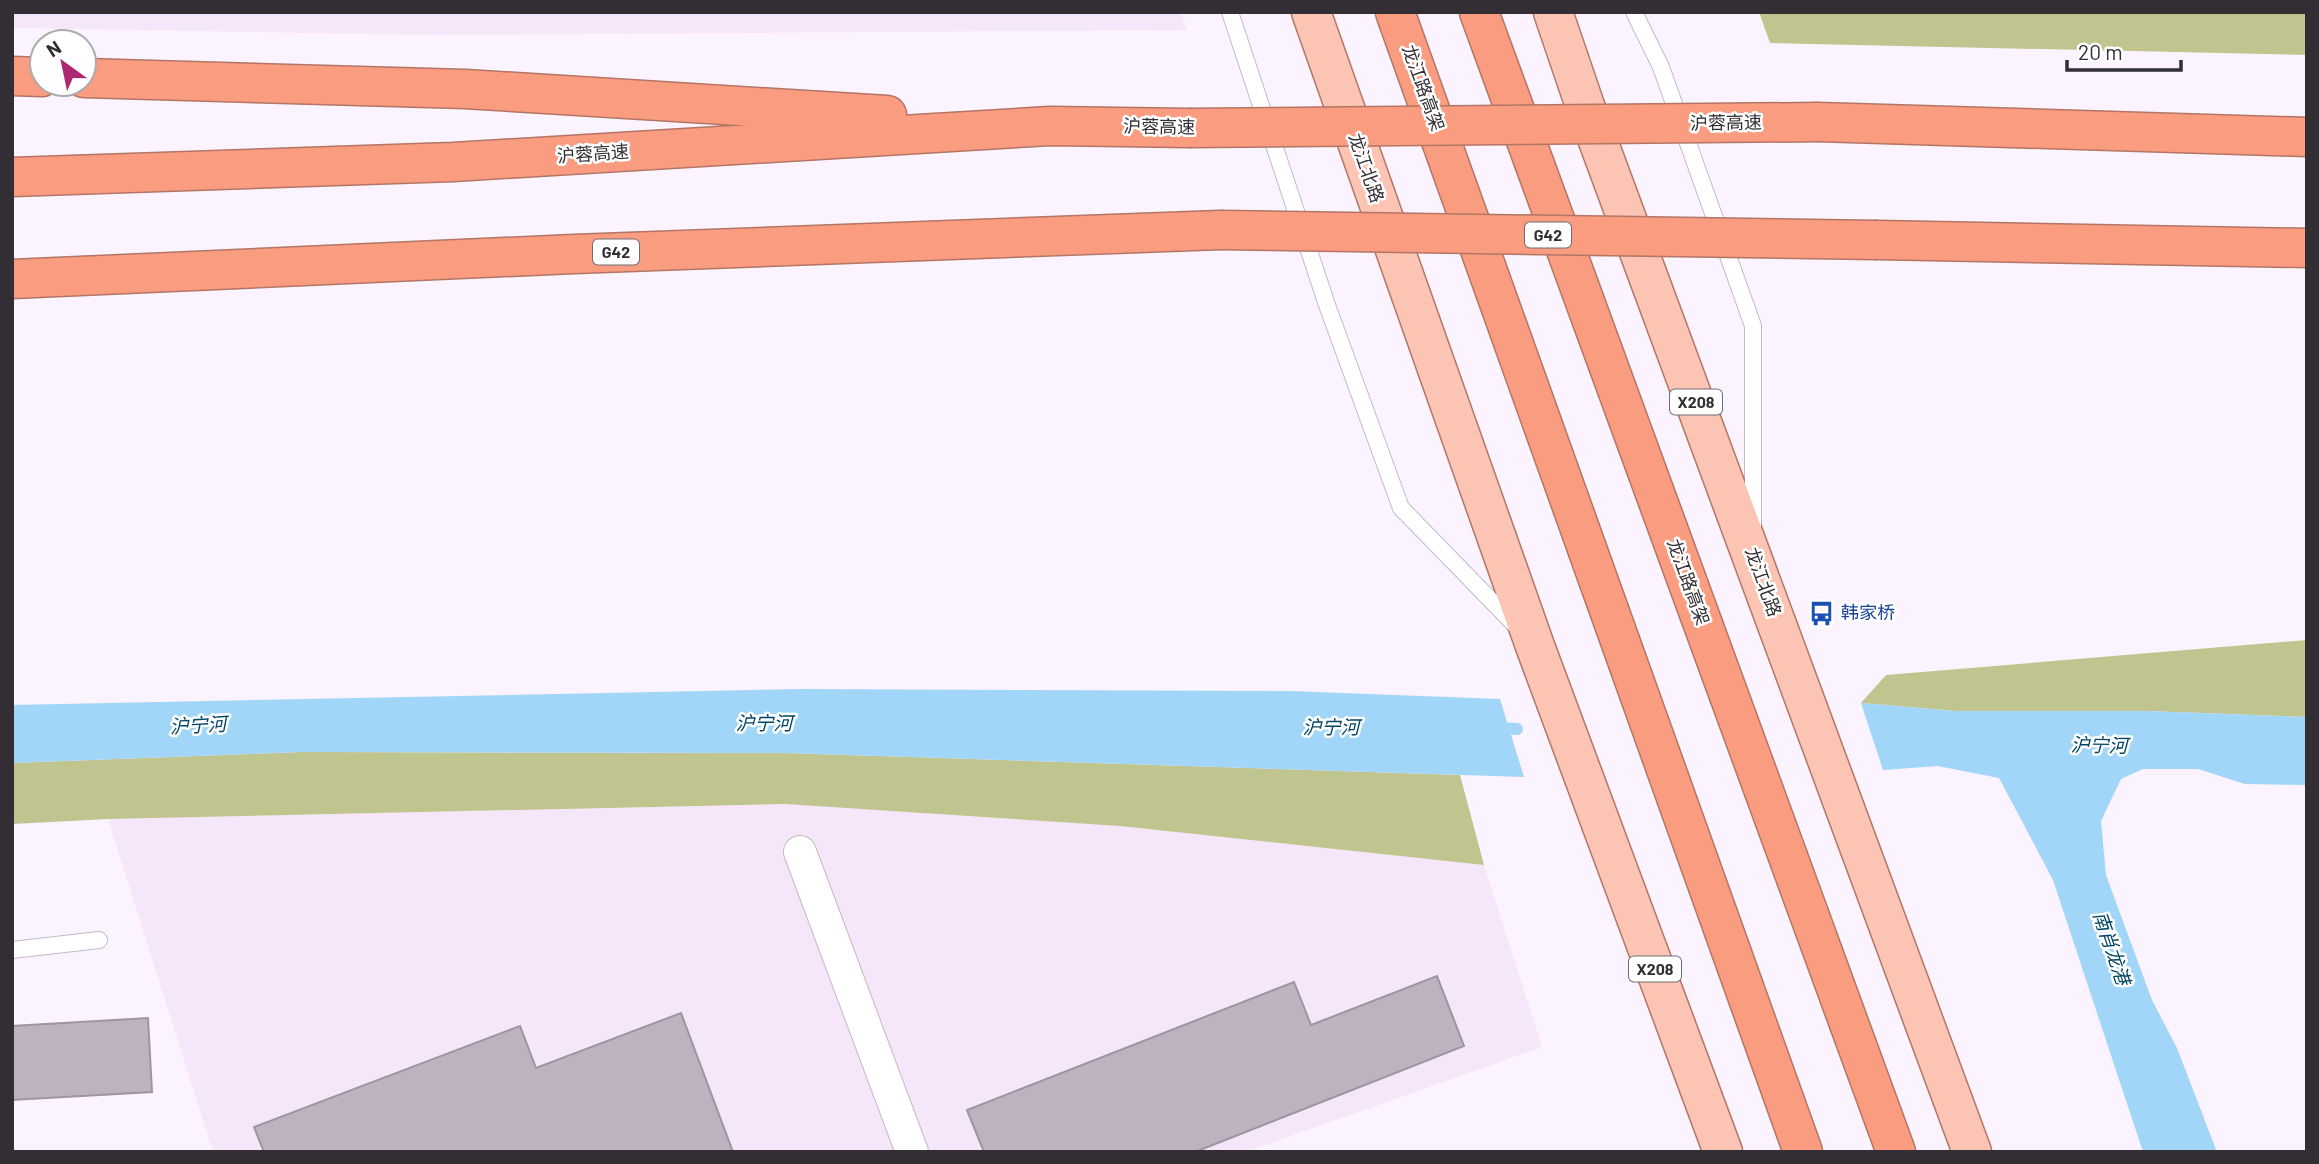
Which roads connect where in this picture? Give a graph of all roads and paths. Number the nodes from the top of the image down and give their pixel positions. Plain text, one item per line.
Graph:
1 (1230, 12) edge
2 (1311, 12) edge
3 (1395, 12) edge
4 (1479, 12) edge
5 (1553, 12) edge
6 (1634, 12) edge
7 (98, 78) edge
8 (1050, 126) junction
9 (2307, 137) edge
10 (12, 177) edge
11 (2307, 248) edge
12 (12, 279) edge
13 (1754, 557) junction
14 (1535, 646) junction
15 (800, 852) dead end
16 (99, 940) dead end
17 (12, 950) edge
18 (912, 1152) edge
19 (1723, 1152) edge
20 (1803, 1152) edge
21 (1896, 1152) edge
22 (1972, 1152) edge

1 - 14 lane
2 - 14 main road, 龙江北路 / X208
3 - 20 highway, 龙江路高架
4 - 21 highway, 龙江路高架
5 - 13 main road, 龙江北路 / X208
6 - 13 lane
7 - 8 highway
8 - 9 highway, 沪蓉高速, bridge
8 - 10 highway, 沪蓉高速
11 - 12 highway, G42, bridge
13 - 22 main road, 龙江北路 / X208
14 - 19 main road, 龙江北路 / X208
15 - 18 street
16 - 17 lane

